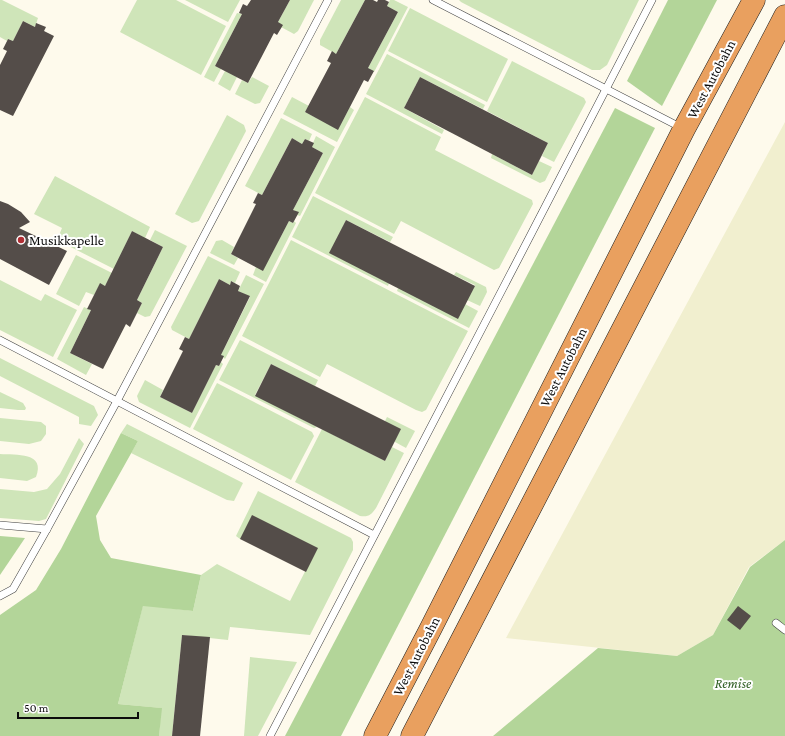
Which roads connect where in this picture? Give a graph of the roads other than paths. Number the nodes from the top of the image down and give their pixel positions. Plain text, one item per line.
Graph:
1 (328, 0) edge
2 (433, 0) edge
3 (652, 0) edge
4 (754, 0) edge
5 (785, 16) edge
6 (780, 32) edge
7 (606, 89) junction
8 (684, 129) junction
9 (0, 340) edge
10 (117, 401) junction
11 (0, 525) edge
12 (47, 529) junction
13 (374, 535) junction
14 (0, 596) edge
15 (776, 623) dead end
16 (785, 630) edge
17 (270, 736) edge
18 (375, 736) edge
19 (412, 736) edge

1 - 10 lane
2 - 7 lane
3 - 7 lane
4 - 8 highway, West Autobahn
5 - 6 highway
6 - 19 highway
7 - 8 lane
7 - 13 lane
8 - 18 highway, West Autobahn
9 - 10 lane
10 - 12 lane
10 - 13 lane
11 - 12 lane
12 - 14 lane
13 - 17 lane
15 - 16 lane

